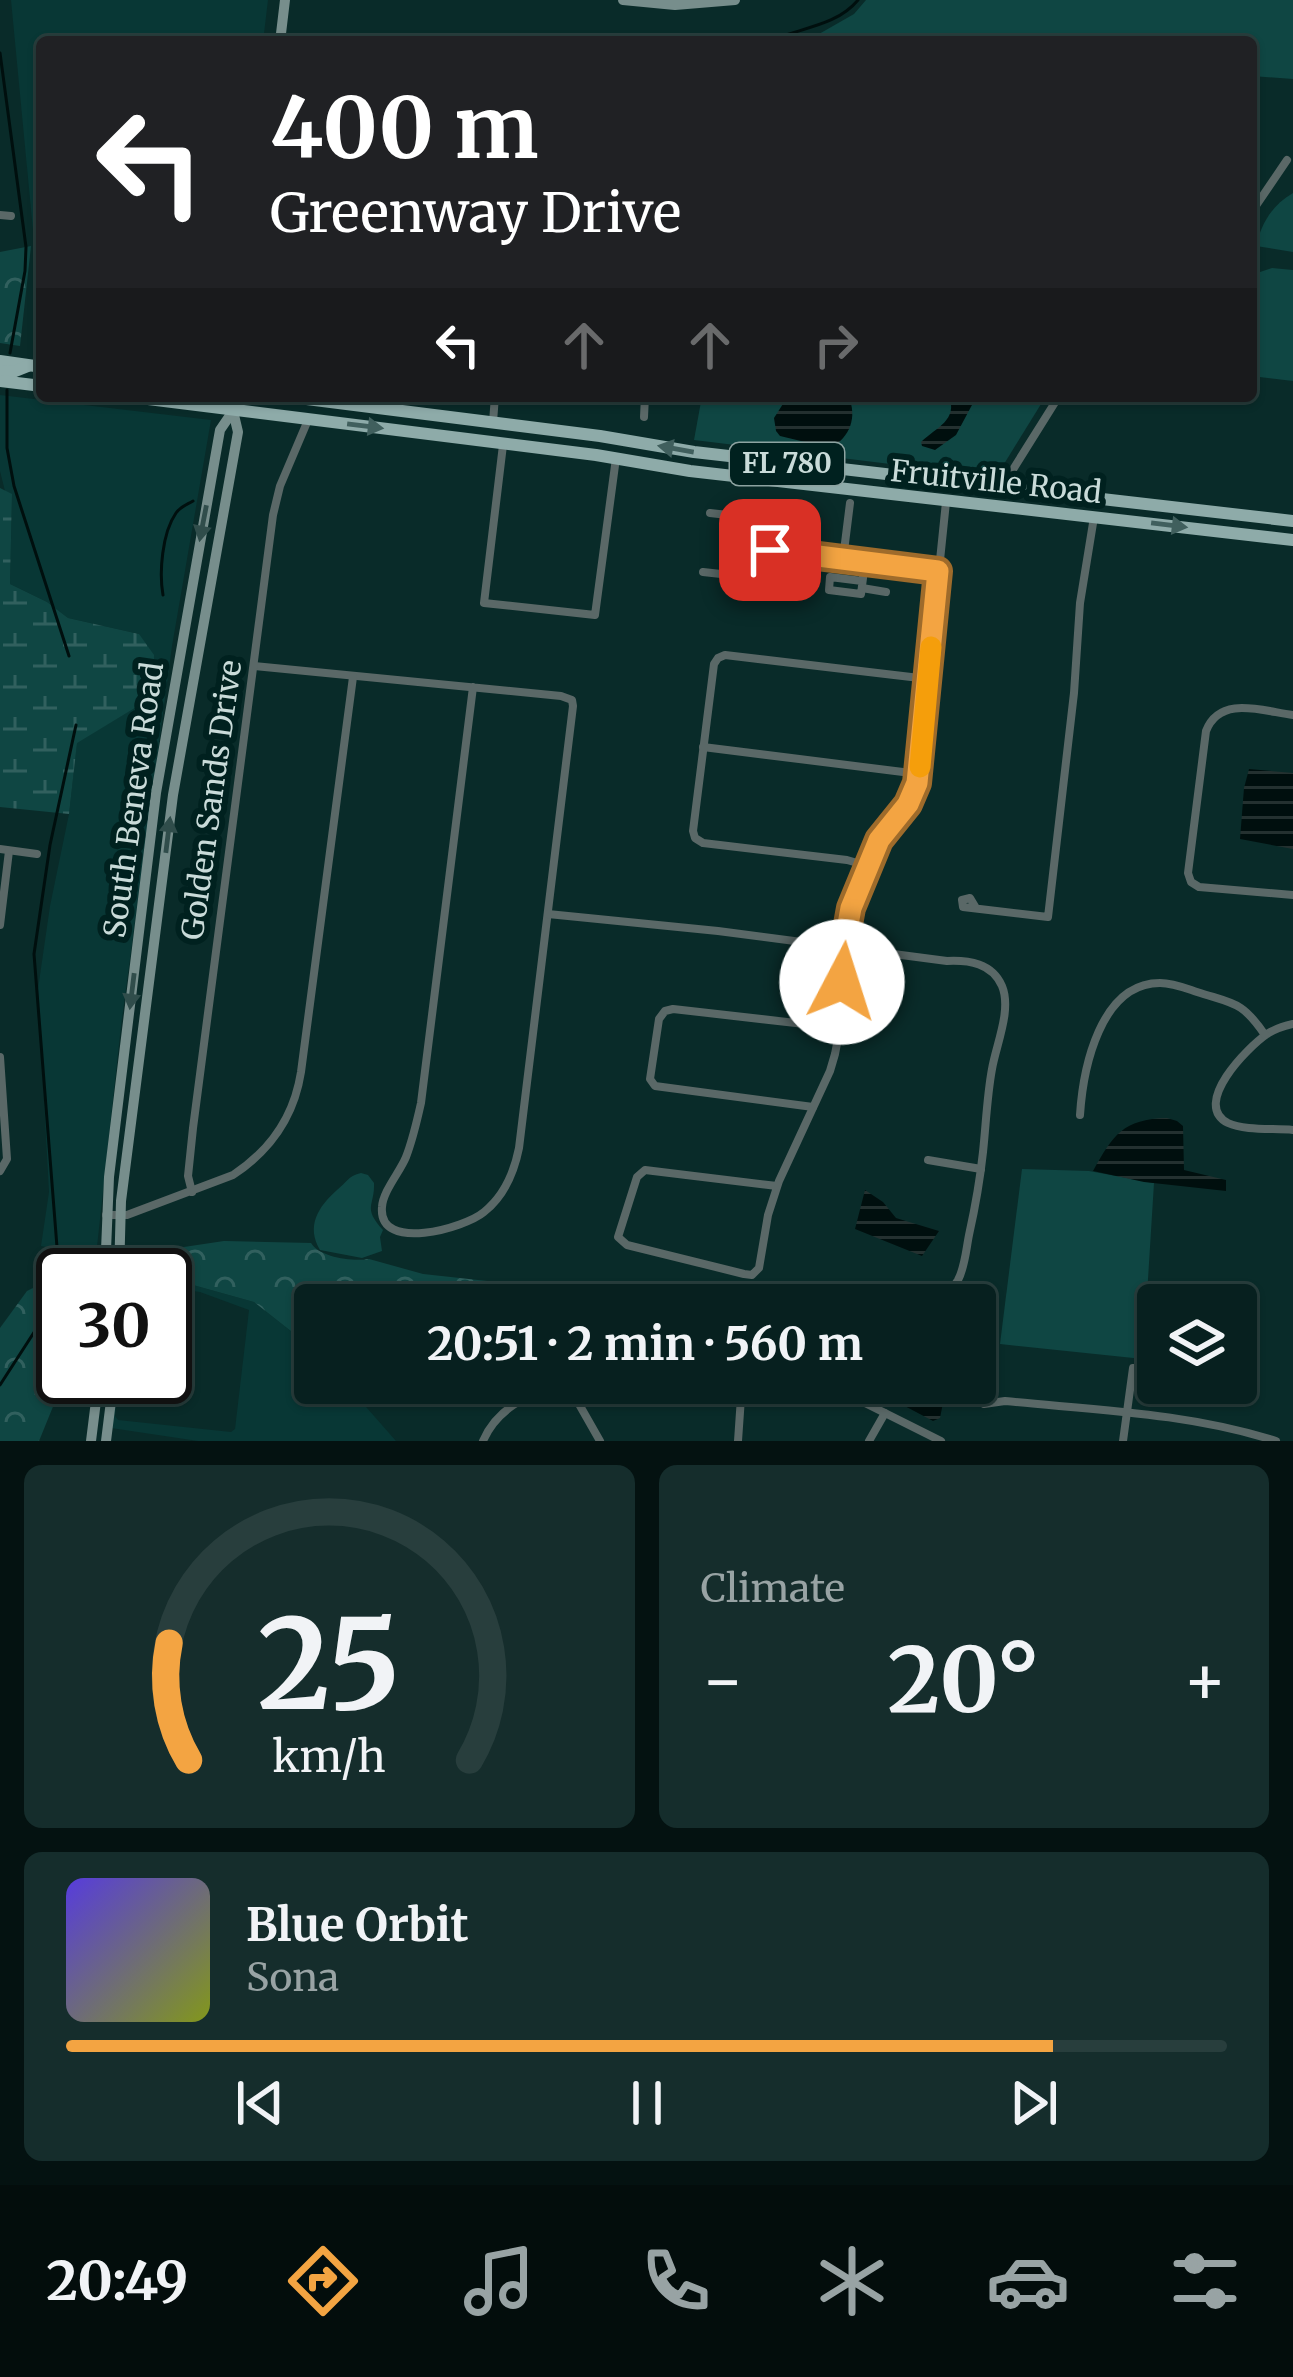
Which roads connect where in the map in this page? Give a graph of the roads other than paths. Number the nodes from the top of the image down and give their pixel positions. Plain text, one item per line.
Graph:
1 (286, 0) edge
2 (623, 0) edge
3 (735, 0) edge
4 (281, 36) edge
5 (1287, 160) dead end
6 (1257, 204) edge
7 (0, 361) edge
8 (36, 366) edge
9 (0, 371) edge
10 (0, 381) edge
11 (36, 385) edge
12 (165, 402) edge
13 (234, 402) edge
14 (331, 402) edge
15 (495, 402) edge
16 (643, 402) edge
17 (1055, 402) edge
18 (233, 412) junction
19 (644, 418) dead end
20 (308, 420) junction
21 (493, 422) junction
22 (544, 428) junction
23 (456, 437) junction
24 (503, 443) junction
25 (616, 458) junction
26 (982, 486) junction
27 (1001, 488) junction
28 (946, 502) junction
29 (850, 503) dead end
30 (710, 513) dead end
31 (1094, 516) junction
32 (745, 517) junction
33 (1293, 521) edge
34 (1293, 540) edge
35 (770, 550) junction
36 (843, 559) junction
37 (865, 562) junction
38 (938, 571) junction
39 (703, 572) dead end
40 (739, 576) junction
41 (886, 592) dead end
42 (254, 666) junction
43 (353, 676) junction
44 (928, 679) junction
45 (473, 687) junction
46 (1293, 715) edge
47 (704, 747) junction
48 (919, 774) junction
49 (4, 850) edge
50 (37, 854) dead end
51 (868, 866) junction
52 (1293, 896) edge
53 (976, 908) dead end
54 (548, 914) junction
55 (0, 925) edge
56 (844, 946) junction
57 (1293, 1024) edge
58 (840, 1028) junction
59 (1265, 1035) junction
60 (0, 1057) edge
61 (813, 1107) junction
62 (2, 1111) edge
63 (1080, 1115) dead end
64 (1293, 1130) edge
65 (928, 1160) dead end
66 (981, 1169) junction
67 (2, 1170) edge
68 (777, 1186) junction
69 (192, 1192) junction
70 (116, 1205) junction
71 (105, 1248) edge
72 (118, 1248) edge
73 (955, 1284) edge
74 (1132, 1368) dead end
75 (996, 1402) edge
76 (96, 1404) edge
77 (111, 1404) edge
78 (516, 1404) edge
79 (576, 1404) edge
80 (741, 1404) edge
81 (866, 1404) edge
82 (884, 1413) junction
83 (1128, 1413) junction
84 (1226, 1428) junction
85 (91, 1441) edge
86 (106, 1441) edge
87 (483, 1441) edge
88 (600, 1441) edge
89 (738, 1441) edge
90 (869, 1441) edge
91 (941, 1441) edge
92 (1123, 1441) edge
93 (1222, 1441) edge
94 (1276, 1441) edge

1 - 4 main road
2 - 3 main road
5 - 6 street
7 - 8 main road
8 - 9 main road
10 - 11 main road
12 - 18 main road, Fruitville Road / FL 780
13 - 18 main road, South Beneva Road
14 - 21 main road, Fruitville Road / FL 780
15 - 21 street
16 - 19 street
17 - 27 street
18 - 20 main road, Fruitville Road / FL 780
18 - 70 main road, South Beneva Road
20 -> 23 main road, Fruitville Road / FL 780
20 - 42 street, Golden Sands Drive
21 - 22 main road, Fruitville Road / FL 780
21 - 23 main road
22 - 24 main road
26 -> 22 main road, Fruitville Road / FL 780
23 - 24 main road, Fruitville Road / FL 780
24 - 25 main road, Fruitville Road / FL 780
24 - 25 street
25 - 28 main road, Fruitville Road / FL 780
26 - 27 main road, Fruitville Road / FL 780
26 - 28 main road
27 - 33 main road, Fruitville Road / FL 780
28 - 31 main road, Fruitville Road / FL 780
28 - 38 street
29 - 36 street
30 - 32 street
31 -> 34 main road, Fruitville Road / FL 780
31 - 53 street
32 - 35 street
32 - 40 street
35 - 36 street
35 - 40 street
36 - 37 street
37 - 38 street
37 - 41 street
38 - 44 street
39 - 40 street
42 - 43 street
42 - 69 street, Golden Sands Drive
43 - 45 street
43 - 69 street
44 - 47 street
44 - 48 street
45 - 54 street
45 - 54 street
46 - 52 street
47 - 48 street
47 - 51 street
48 - 51 street
49 - 50 street
49 - 55 street
51 - 56 street
54 - 56 street
56 - 58 street
56 - 66 street
57 - 59 street
58 - 61 street
58 - 61 street
59 - 63 street
59 - 64 street
60 - 62 street
61 - 68 street
62 - 67 street
65 - 66 street
66 - 73 street
68 - 68 street
69 - 70 street
70 - 71 main road
70 - 72 main road
74 - 83 street
75 - 83 street
76 - 85 main road
77 - 86 main road
78 - 87 street
79 - 88 street
80 - 89 street
81 - 82 street
82 - 90 street
82 - 91 street
83 - 84 street
83 - 92 street
84 - 93 street
84 - 94 street

